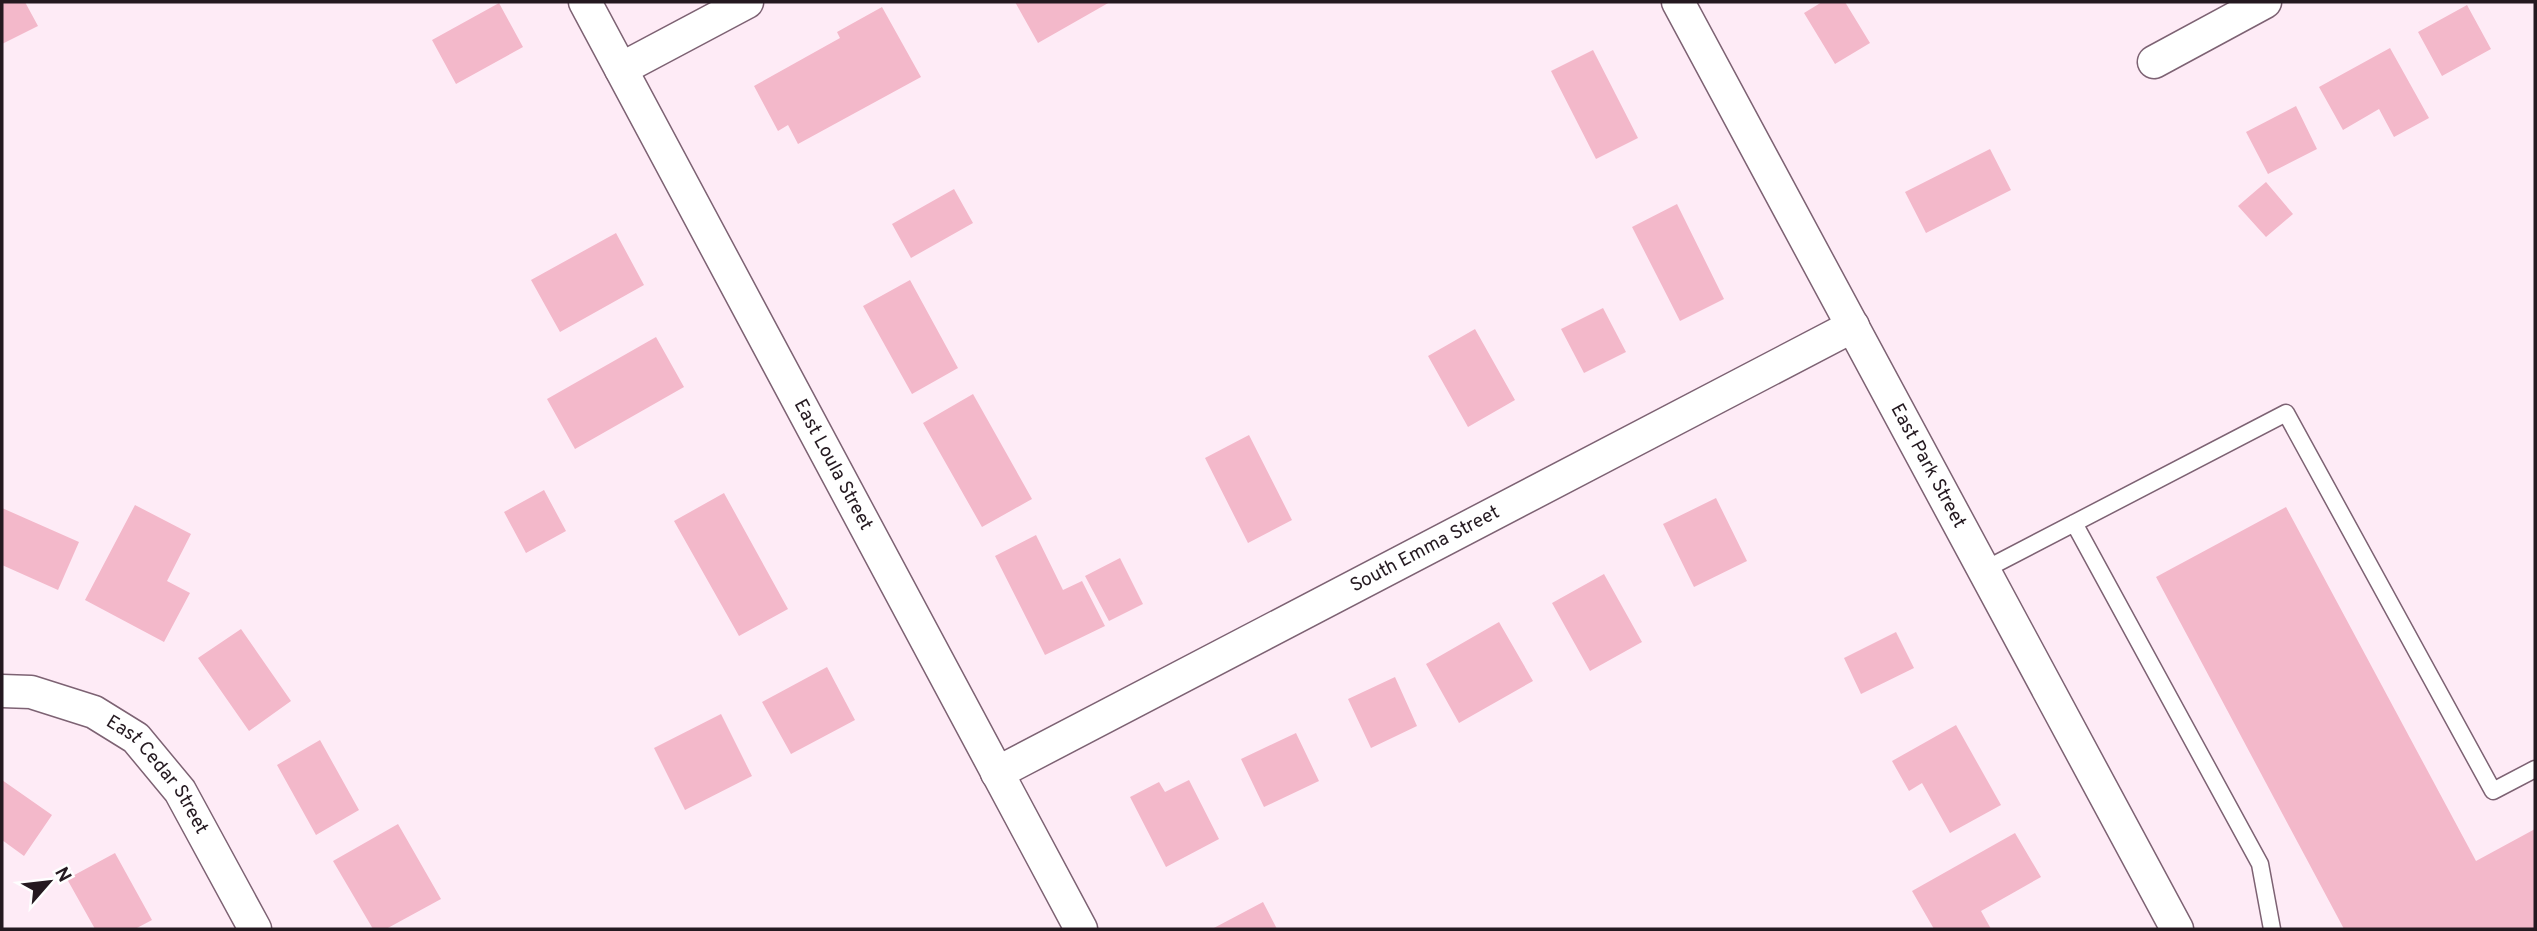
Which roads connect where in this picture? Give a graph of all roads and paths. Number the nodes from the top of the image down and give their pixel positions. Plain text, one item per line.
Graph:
1 (585, 2) edge
2 (747, 2) edge
3 (1678, 2) edge
4 (2265, 2) edge
5 (2154, 62) dead end
6 (621, 69) junction
7 (1853, 326) junction
8 (2074, 523) junction
9 (1984, 570) junction
10 (2, 691) edge
11 (2535, 769) edge
12 (997, 773) junction
13 (255, 929) edge
14 (1081, 929) edge
15 (2177, 929) edge
16 (2272, 929) edge

1 - 6 street, East Loula Street
2 - 6 street
3 - 7 street, East Park Street
4 - 5 street
6 - 12 street, East Loula Street
7 - 9 street, East Park Street
7 - 12 street, South Emma Street
8 - 9 lane
8 - 11 lane
8 - 16 lane
9 - 15 street, East Park Street
10 - 13 street, East Cedar Street
12 - 14 street, East Loula Street

